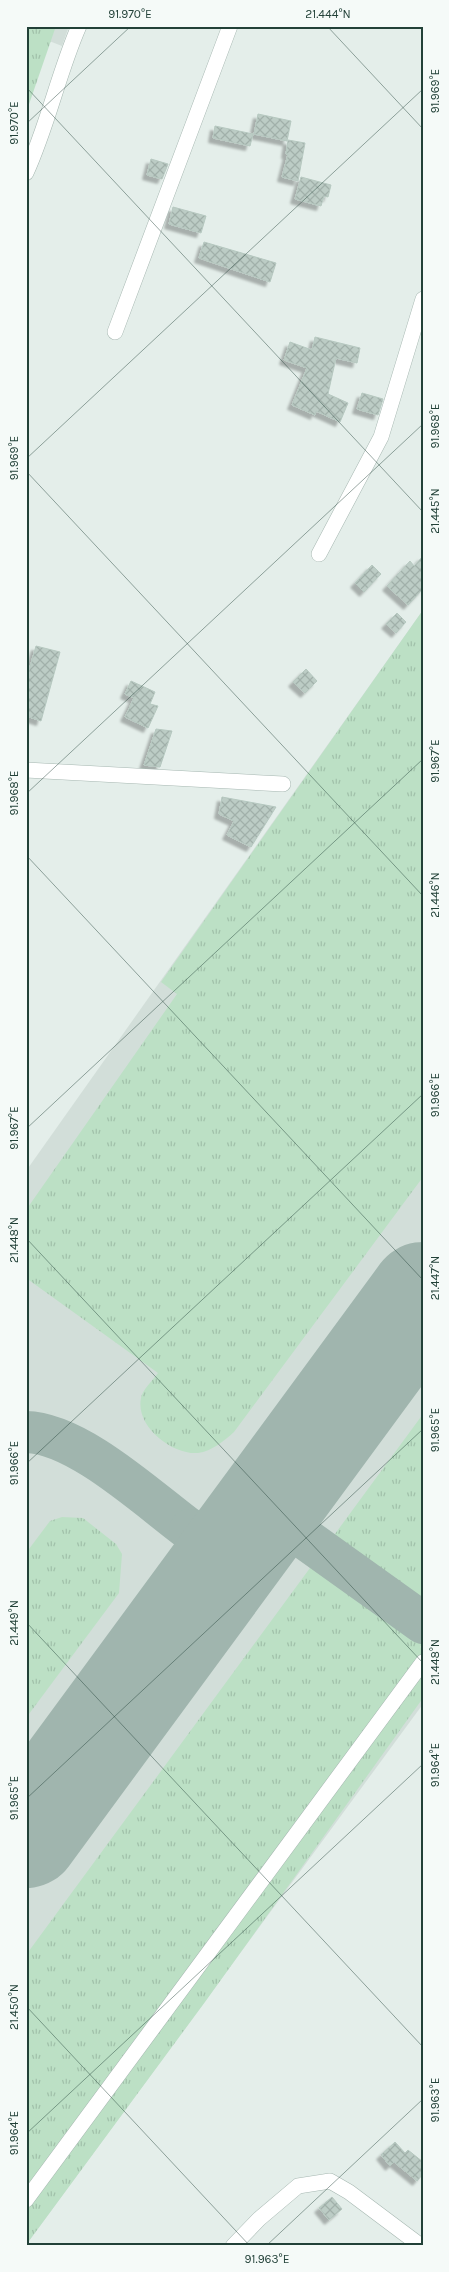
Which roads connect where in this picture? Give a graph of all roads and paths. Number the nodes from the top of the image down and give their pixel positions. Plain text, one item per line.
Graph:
1 (79, 26) edge
2 (230, 26) edge
3 (26, 173) edge
4 (423, 299) edge
5 (115, 332) dead end
6 (319, 554) dead end
7 (26, 770) edge
8 (283, 784) dead end
9 (423, 1662) edge
10 (26, 2200) edge
11 (233, 2246) edge
12 (421, 2246) edge

1 - 3 street
2 - 5 street
4 - 6 street
7 - 8 street
9 - 10 street
11 - 12 street

